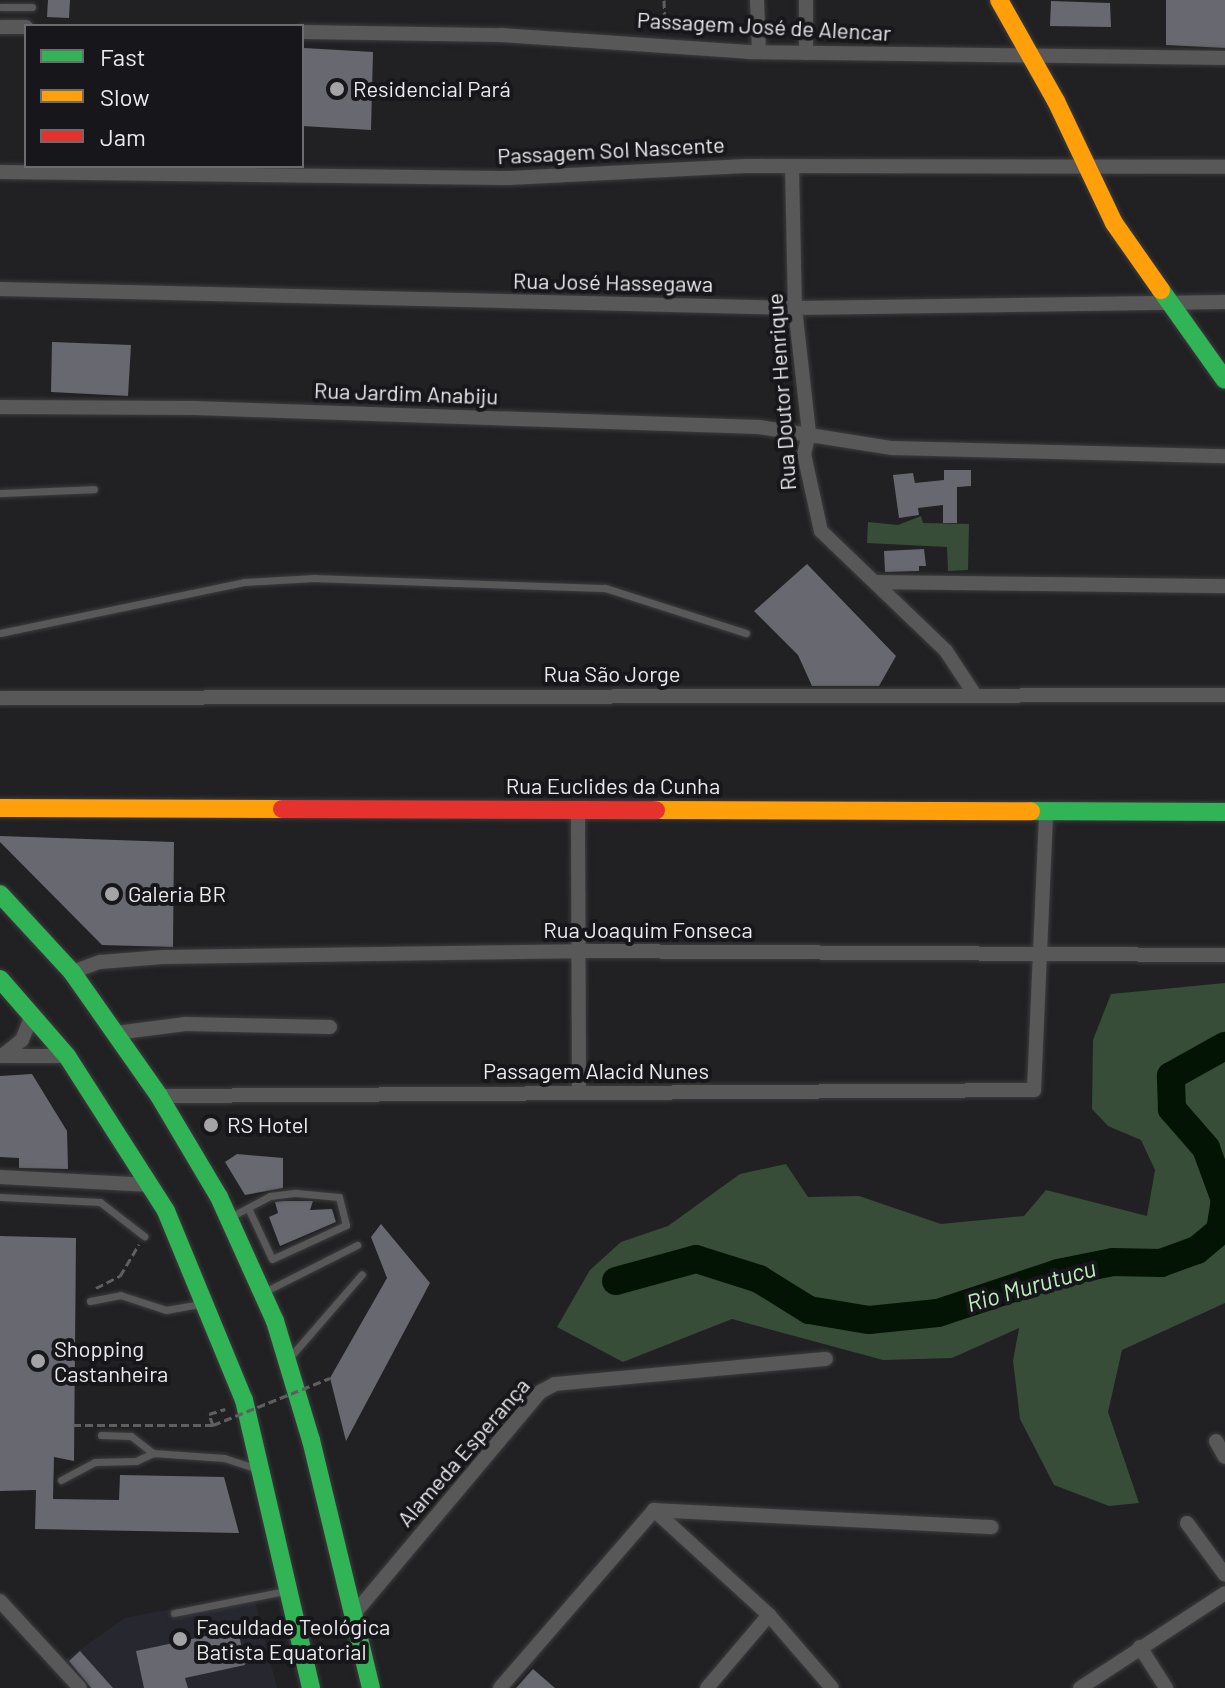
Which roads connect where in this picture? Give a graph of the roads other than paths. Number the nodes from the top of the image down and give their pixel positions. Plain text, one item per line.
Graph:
1 (757, 0) edge
2 (806, 0) edge
3 (999, 0) edge
4 (0, 7) edge
5 (32, 7) dead end
6 (0, 27) edge
7 (24, 27) edge
8 (304, 32) edge
9 (759, 52) junction
10 (806, 53) junction
11 (1026, 55) junction
12 (1225, 58) edge
13 (792, 167) junction
14 (1225, 167) edge
15 (1084, 168) junction
16 (0, 172) edge
17 (0, 289) edge
18 (1166, 302) junction
19 (1225, 302) edge
20 (795, 308) junction
21 (1225, 380) edge
22 (0, 407) edge
23 (809, 433) junction
24 (1225, 456) edge
25 (94, 489) dead end
26 (0, 493) edge
27 (876, 582) junction
28 (1225, 586) edge
29 (0, 633) edge
30 (746, 633) dead end
31 (975, 695) junction
32 (1225, 695) edge
33 (0, 698) edge
34 (0, 808) edge
35 (578, 810) junction
36 (1046, 811) junction
37 (1225, 812) edge
38 (0, 894) edge
39 (580, 951) junction
40 (1040, 952) junction
41 (1225, 955) edge
42 (72, 972) junction
43 (0, 979) edge
44 (32, 1015) junction
45 (330, 1027) dead end
46 (116, 1033) junction
47 (1, 1056) edge
48 (67, 1056) junction
49 (579, 1093) junction
50 (159, 1096) junction
51 (0, 1177) edge
52 (151, 1185) junction
53 (0, 1197) edge
54 (248, 1208) junction
55 (228, 1218) junction
56 (144, 1236) road end
57 (357, 1245) dead end
58 (362, 1274) dead end
59 (262, 1293) junction
60 (90, 1301) dead end
61 (205, 1302) junction
62 (826, 1359) dead end
63 (287, 1361) junction
64 (101, 1435) dead end
65 (1216, 1441) dead end
66 (153, 1453) junction
67 (1225, 1457) edge
68 (263, 1473) junction
69 (61, 1480) dead end
70 (654, 1510) junction
71 (1187, 1523) dead end
72 (992, 1527) dead end
73 (1225, 1575) edge
74 (291, 1590) junction
75 (1225, 1593) edge
76 (0, 1601) edge
77 (174, 1613) dead end
78 (354, 1614) junction
79 (769, 1615) junction
80 (1140, 1647) junction
81 (80, 1688) edge
82 (311, 1688) edge
83 (371, 1688) edge
84 (500, 1688) edge
85 (707, 1688) edge
86 (832, 1688) edge
87 (1080, 1688) edge
88 (1166, 1688) edge

1 - 9 street
2 - 10 street
3 - 11 main road
4 - 5 lane
6 - 7 street
8 - 9 street, Passagem José de Alencar
9 - 10 street, Passagem José de Alencar
10 - 11 street, Passagem José de Alencar
11 - 12 street, Passagem José de Alencar
11 - 15 main road
13 - 15 street, Passagem Sol Nascente
13 - 16 street, Passagem Sol Nascente
13 - 20 street, Rua Doutor Henrique
14 - 15 street, Passagem Sol Nascente
15 - 18 main road
17 - 20 street, Rua José Hassegawa
18 - 19 street, Rua José Hassegawa
18 - 20 street, Rua José Hassegawa
18 - 21 main road
20 - 23 street, Rua Doutor Henrique
22 - 23 street, Rua Jardim Anabiju
23 - 24 street, Rua Jardim Anabiju
23 - 27 street, Rua Doutor Henrique
25 - 26 lane
27 - 28 street
27 - 31 street, Rua Doutor Henrique
29 - 30 lane
31 - 32 street, Rua São Jorge
31 - 33 street, Rua São Jorge
34 - 35 main road, Rua Euclides da Cunha
35 - 36 main road, Rua Euclides da Cunha
35 - 39 street
36 - 37 main road, Rua Euclides da Cunha
36 - 40 street
38 - 42 main road
39 - 40 street, Rua Joaquim Fonseca
39 - 42 street, Rua Joaquim Fonseca
39 - 49 street
40 - 41 street, Rua Joaquim Fonseca
40 - 49 street, Passagem Alacid Nunes
42 - 46 main road
43 - 44 main road
44 - 47 street
44 - 48 main road
45 - 46 street
46 - 50 main road
47 - 48 street
48 - 52 main road
49 - 50 street, Passagem Alacid Nunes
50 - 55 main road
51 - 52 street
52 - 61 main road
53 - 56 lane
54 - 54 lane
54 - 55 lane
55 - 59 main road
57 - 59 lane
58 - 63 lane
59 - 63 main road
60 - 61 lane
61 - 68 main road
62 - 78 street, Alameda Esperança
63 - 78 main road
64 - 66 lane
65 - 67 street
66 - 68 lane
66 - 69 lane
68 - 74 main road
70 - 72 street
70 - 79 street
70 - 84 street
71 - 73 street
74 - 77 lane
74 - 82 main road
75 - 80 street
76 - 81 street
78 - 83 main road
79 - 85 street
79 - 86 street
80 - 87 street
80 - 88 street

